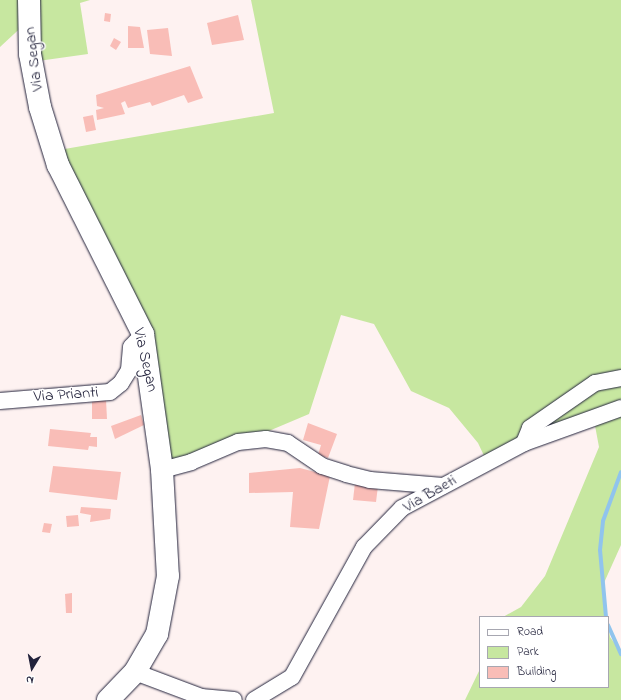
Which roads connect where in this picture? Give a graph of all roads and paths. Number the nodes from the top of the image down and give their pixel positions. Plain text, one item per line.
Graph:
1 (29, 0) edge
2 (143, 334) junction
3 (621, 378) edge
4 (0, 401) edge
5 (621, 408) edge
6 (524, 443) junction
7 (162, 470) junction
8 (443, 486) junction
9 (135, 672) junction
10 (108, 700) edge
11 (234, 700) edge
12 (254, 700) edge

1 - 2 street, Via Segan
2 - 4 street, Via Prianti
2 - 7 street, Via Segan
3 - 6 street
5 - 6 street, Via Baeti
6 - 8 street, Via Baeti
7 - 8 street
7 - 9 street, Via Segan
8 - 12 street, Via Baeti
9 - 10 street, Via Segan
9 - 11 street

